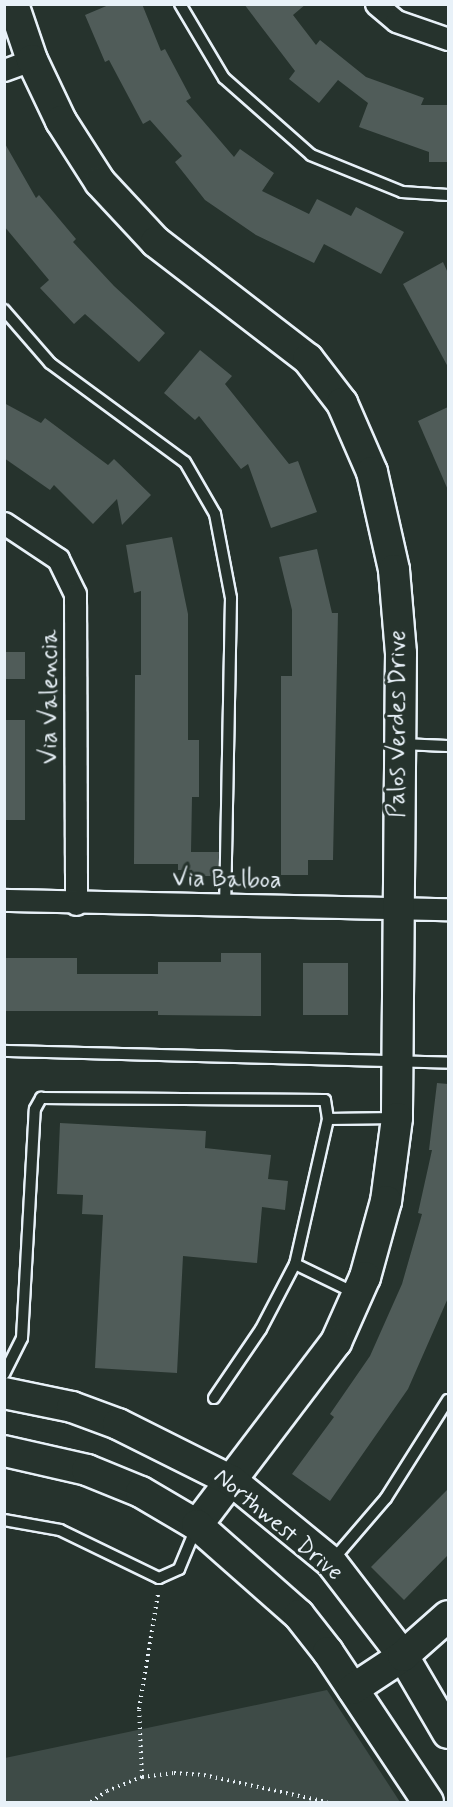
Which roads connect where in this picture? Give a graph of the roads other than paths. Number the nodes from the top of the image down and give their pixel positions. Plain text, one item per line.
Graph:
1 (12, 4) edge
2 (180, 4) edge
3 (376, 4) edge
4 (448, 39) edge
5 (18, 65) edge
6 (448, 195) edge
7 (4, 310) edge
8 (4, 524) edge
9 (400, 744) junction
10 (448, 746) edge
11 (4, 900) edge
12 (76, 904) junction
13 (225, 906) junction
14 (398, 909) junction
15 (448, 909) edge
16 (4, 1051) edge
17 (398, 1061) junction
18 (448, 1063) edge
19 (398, 1118) junction
20 (328, 1119) junction
21 (295, 1264) junction
22 (358, 1295) junction
23 (4, 1374) edge
24 (4, 1393) edge
25 (214, 1398) dead end
26 (448, 1400) edge
27 (4, 1451) edge
28 (232, 1481) junction
29 (4, 1520) edge
30 (197, 1525) junction
31 (331, 1562) junction
32 (448, 1616) edge
33 (403, 1656) junction
34 (353, 1689) junction
35 (448, 1733) edge
36 (428, 1803) edge

1 - 5 street, Palos Verdes Drive
2 - 6 lane
3 - 4 street
5 - 9 street, Palos Verdes Drive
7 - 13 lane
8 - 12 street, Via Valencia
9 - 10 lane
9 - 14 street, Palos Verdes Drive
11 - 12 street, Via Balboa
12 - 13 street, Via Balboa
13 - 14 street, Via Balboa
14 - 15 street, Via Balboa
14 - 17 street, Palos Verdes Drive
16 - 17 lane
17 - 18 lane
17 - 19 street, Palos Verdes Drive
19 - 20 lane
19 - 22 street, Palos Verdes Drive
20 - 21 lane
20 - 23 lane
21 - 22 lane
21 - 25 lane
22 - 28 street, Palos Verdes Drive
24 - 28 street, Northwest Drive
26 - 31 lane
27 - 30 street
28 - 30 street, Palos Verdes Drive
28 - 31 street, Northwest Drive
29 - 30 lane
30 - 34 street
31 - 33 street, Northwest Drive
32 - 33 street
33 - 34 street
33 - 35 street, Northwest Drive
34 - 36 street

